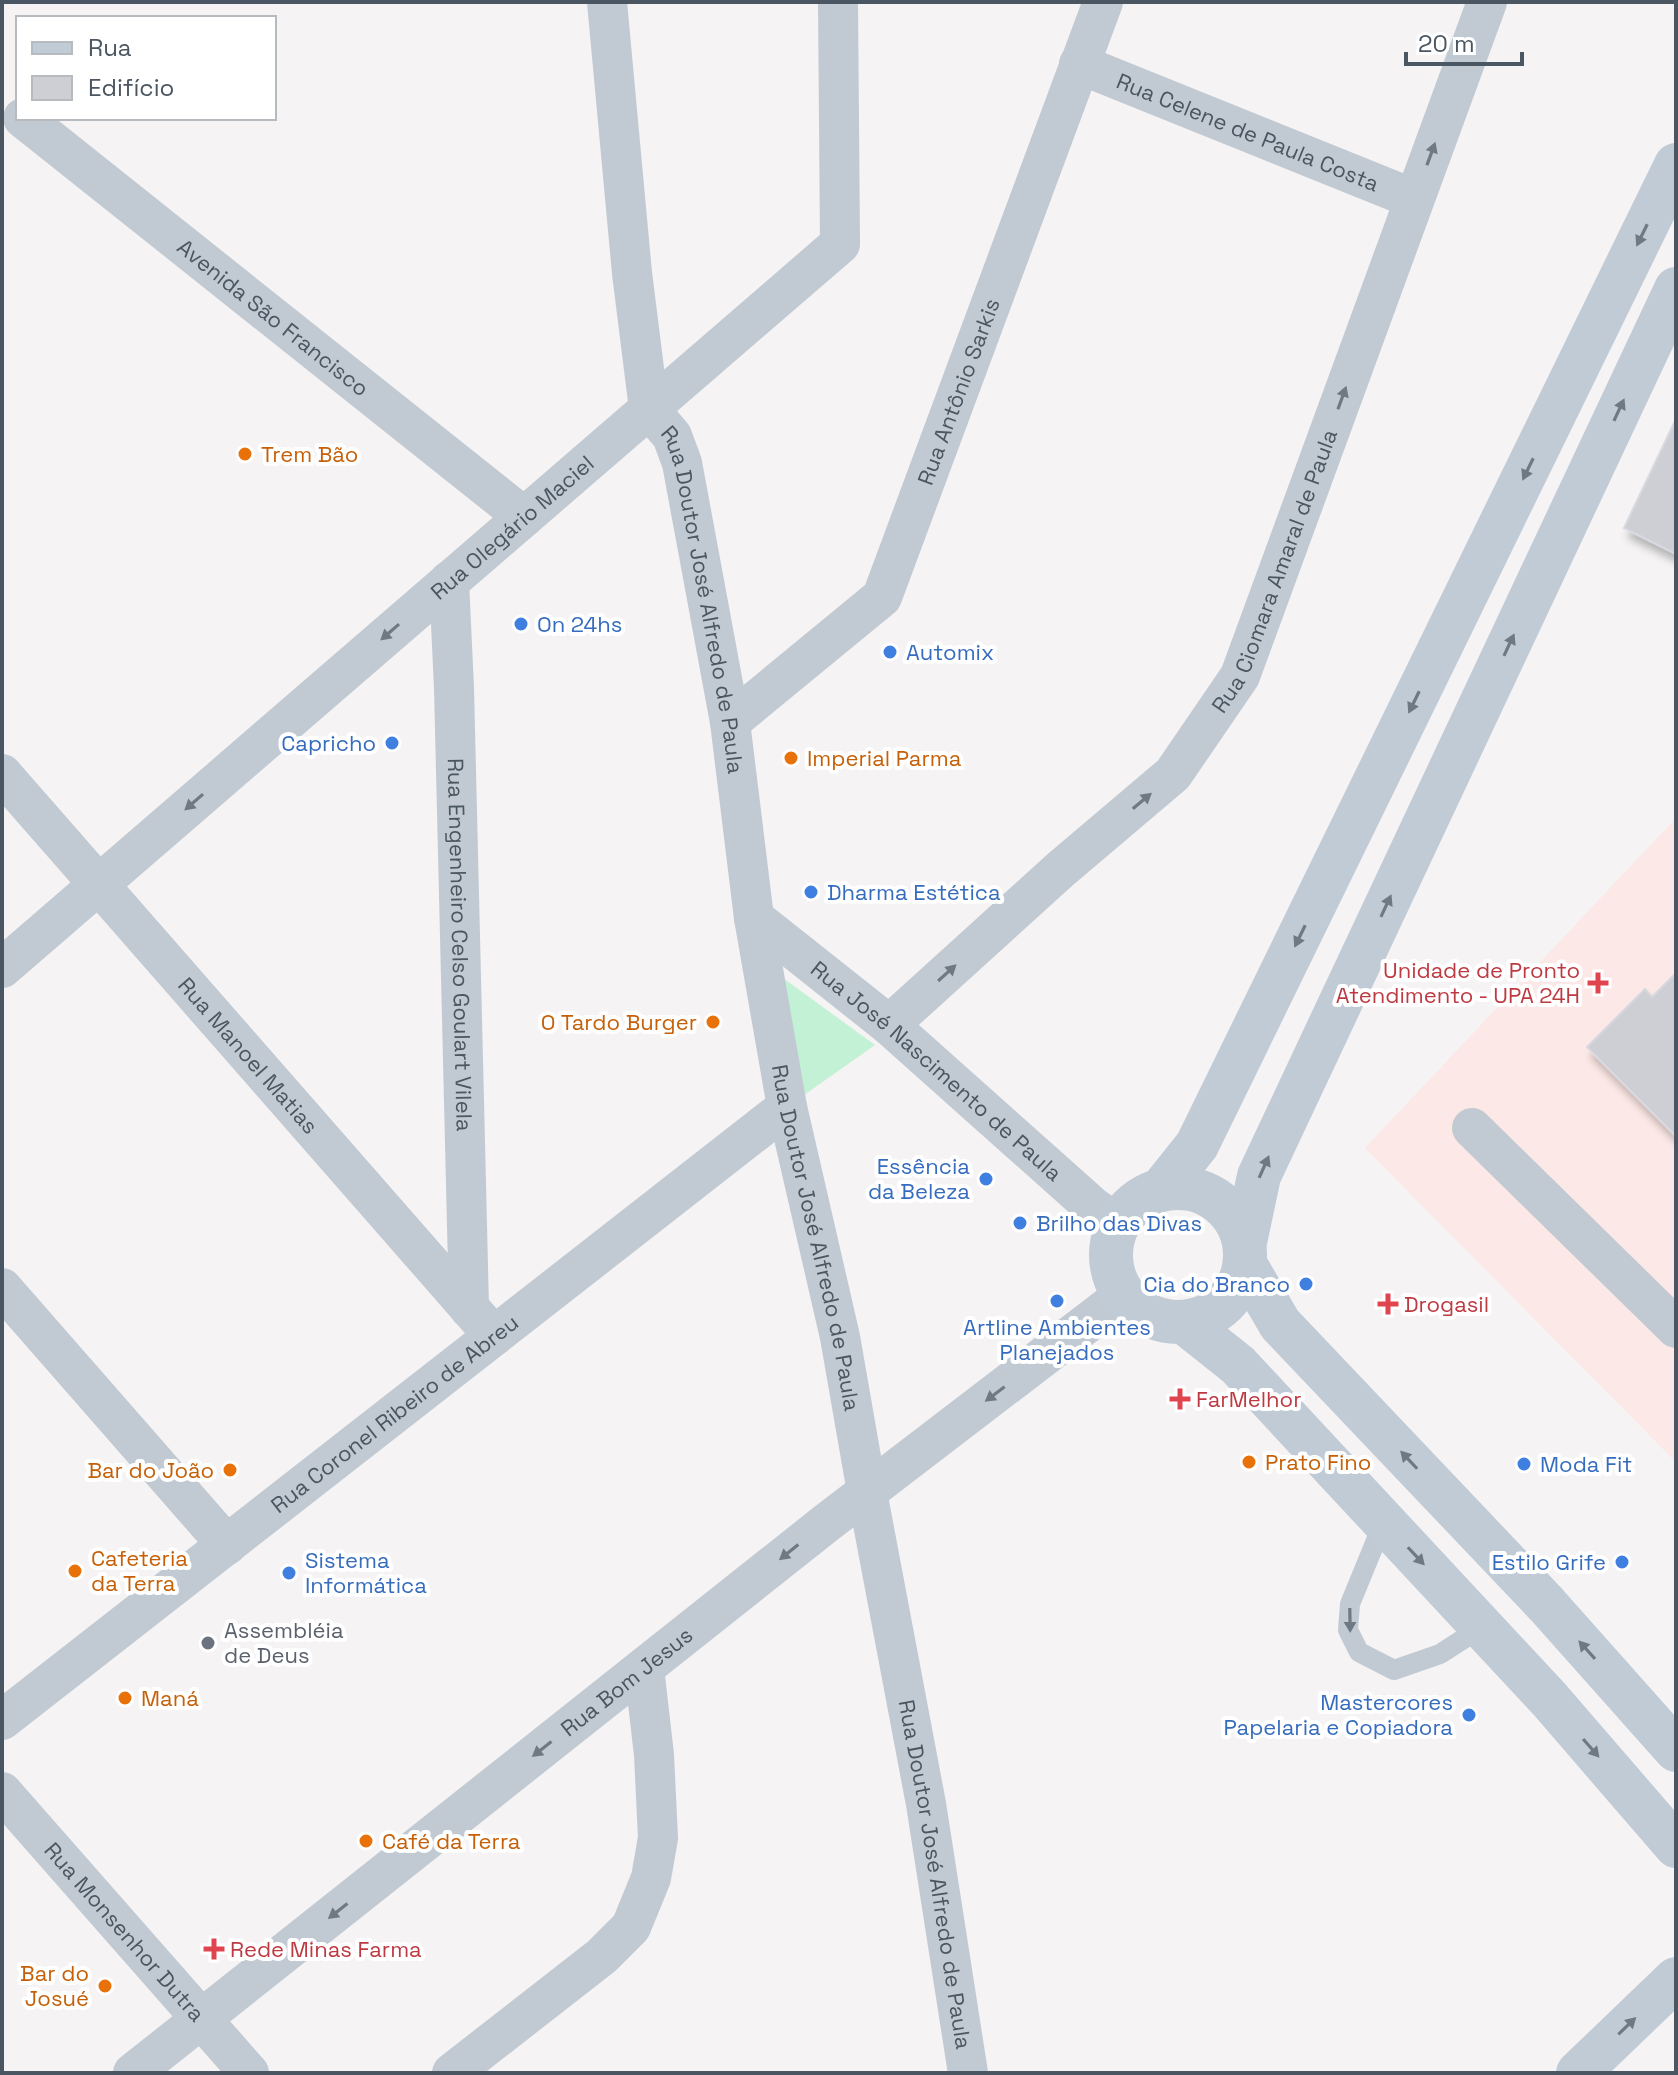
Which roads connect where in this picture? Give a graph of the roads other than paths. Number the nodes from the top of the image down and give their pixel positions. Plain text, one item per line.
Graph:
1 (607, 2) edge
2 (838, 2) edge
3 (1103, 2) edge
4 (1487, 2) edge
5 (1079, 64) junction
6 (26, 120) edge
7 (1676, 165) edge
8 (1414, 199) junction
9 (1676, 289) edge
10 (649, 409) junction
11 (524, 517) junction
12 (449, 581) junction
13 (730, 722) junction
14 (2, 774) edge
15 (99, 885) junction
16 (754, 918) junction
17 (2, 968) edge
18 (889, 1025) junction
19 (787, 1107) junction
20 (1472, 1128) dead end
21 (1161, 1190) junction
22 (1118, 1224) junction
23 (1245, 1253) junction
24 (2, 1288) edge
25 (1124, 1295) junction
26 (481, 1322) junction
27 (1184, 1322) junction
28 (1676, 1328) edge
29 (867, 1492) junction
30 (1384, 1521) junction
31 (227, 1545) junction
32 (1482, 1627) junction
33 (644, 1668) junction
34 (2, 1720) edge
35 (1676, 1750) edge
36 (2, 1792) edge
37 (1676, 1846) edge
38 (1676, 1981) edge
39 (202, 2019) junction
40 (133, 2073) edge
41 (249, 2073) edge
42 (452, 2073) edge
43 (968, 2073) edge
44 (1578, 2073) edge

1 - 10 street
2 - 10 street, Rua Olegário Maciel
3 - 5 street, Rua Antônio Sarkis
8 -> 4 street, Rua Ciomara Amaral de Paula
5 - 8 street, Rua Celene de Paula Costa
5 - 13 street, Rua Antônio Sarkis
6 - 11 street, Avenida São Francisco
7 -> 21 street
18 -> 8 street, Rua Ciomara Amaral de Paula
23 -> 9 street
10 - 11 street, Rua Olegário Maciel
10 - 13 street, Rua Doutor José Alfredo de Paula
11 - 12 street, Rua Olegário Maciel
12 -> 15 street, Rua Olegário Maciel
12 - 26 street, Rua Engenheiro Celso Goulart Vilela
13 - 16 street, Rua Doutor José Alfredo de Paula
14 - 15 street, Rua Manoel Matias
15 - 17 street, Rua Olegário Maciel
15 - 26 street, Rua Manoel Matias
16 - 18 street, Rua José Nascimento de Paula
16 - 19 street, Rua Doutor José Alfredo de Paula
18 - 22 street, Rua José Nascimento de Paula
19 - 26 street, Rua Coronel Ribeiro de Abreu
19 - 29 street, Rua Doutor José Alfredo de Paula
20 - 28 street
21 - 22 street
21 - 23 street
22 - 25 street
23 - 27 street
35 -> 23 street
24 - 31 street
25 - 27 street
25 -> 29 street, Rua Bom Jesus
26 - 31 street, Rua Coronel Ribeiro de Abreu
27 - 30 street
29 -> 33 street, Rua Bom Jesus
29 - 43 street, Rua Doutor José Alfredo de Paula
30 -> 32 street
30 -> 32 lane
31 - 34 street, Rua Coronel Ribeiro de Abreu
32 -> 37 street
33 -> 39 street, Rua Bom Jesus
33 - 42 street
36 - 39 street, Rua Monsenhor Dutra
44 -> 38 street
39 - 40 street, Rua Bom Jesus
39 - 41 street, Rua Monsenhor Dutra

